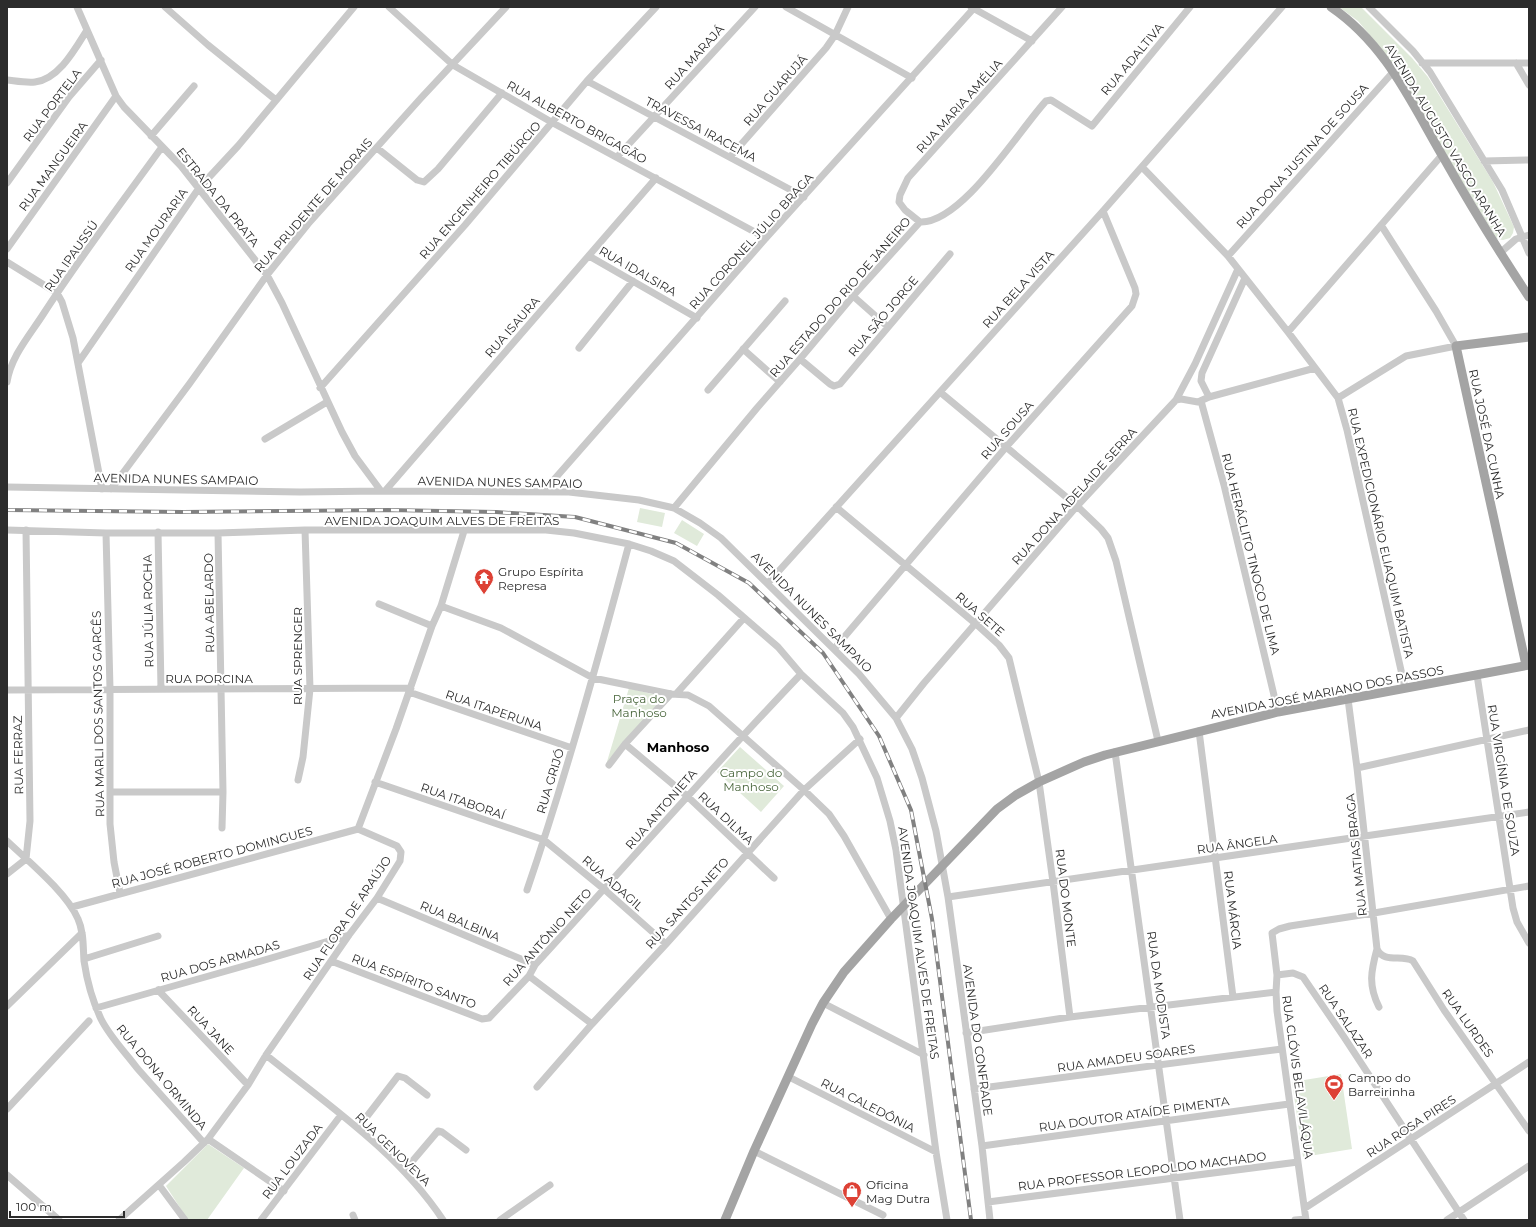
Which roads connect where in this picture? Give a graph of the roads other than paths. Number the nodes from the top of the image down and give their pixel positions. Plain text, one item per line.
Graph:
1 (77, 7) edge
2 (165, 7) edge
3 (354, 7) edge
4 (389, 7) edge
5 (506, 7) edge
6 (656, 7) edge
7 (755, 7) edge
8 (786, 7) edge
9 (848, 7) edge
10 (1062, 7) edge
11 (1190, 7) edge
12 (1282, 7) edge
13 (1332, 7) edge
14 (1369, 7) edge
15 (973, 8) edge
16 (87, 30) junction
17 (835, 35) junction
18 (1032, 41) junction
19 (100, 60) junction
20 (1422, 63) junction
21 (1516, 63) junction
22 (1529, 63) edge
23 (453, 65) junction
24 (1394, 71) junction
25 (912, 78) junction
26 (7, 80) edge
27 (588, 81) junction
28 (194, 86) dead end
29 (1529, 86) edge
30 (502, 93) junction
31 (116, 96) junction
32 (276, 100) junction
33 (654, 117) junction
34 (553, 123) junction
35 (1092, 126) joint
36 (151, 136) junction
37 (162, 147) junction
38 (377, 148) junction
39 (1442, 155) junction
40 (617, 157) junction
41 (730, 158) junction
42 (1484, 160) junction
43 (1529, 160) edge
44 (1142, 167) junction
45 (656, 178) junction
46 (7, 183) edge
47 (199, 188) junction
48 (804, 197) junction
49 (1103, 211) junction
50 (920, 222) junction
51 (1381, 225) junction
52 (1525, 236) edge
53 (766, 238) junction
54 (7, 249) edge
55 (1500, 253) junction
56 (1529, 253) edge
57 (950, 254) dead end
58 (589, 256) junction
59 (1228, 256) junction
60 (7, 262) edge
61 (1238, 269) junction
62 (267, 275) junction
63 (1245, 278) junction
64 (633, 281) junction
65 (57, 293) junction
66 (853, 296) junction
67 (1529, 297) edge
68 (785, 301) dead end
69 (697, 318) junction
70 (888, 327) junction
71 (1288, 332) junction
72 (1529, 337) edge
73 (1456, 346) junction
74 (579, 348) dead end
75 (743, 348) junction
76 (800, 359) junction
77 (78, 363) junction
78 (1315, 368) junction
79 (7, 382) edge
80 (780, 382) junction
81 (320, 388) junction
82 (708, 390) dead end
83 (940, 392) junction
84 (1209, 397) junction
85 (1338, 398) junction
86 (1176, 400) junction
87 (327, 402) junction
88 (1201, 402) junction
89 (265, 439) dead end
90 (1007, 446) junction
91 (7, 487) edge
92 (102, 489) junction
93 (111, 489) junction
94 (383, 491) junction
95 (544, 491) junction
96 (1077, 506) junction
97 (674, 508) junction
98 (836, 508) junction
99 (7, 530) edge
100 (26, 530) junction
101 (305, 530) junction
102 (464, 531) junction
103 (158, 532) junction
104 (106, 533) junction
105 (218, 533) junction
106 (629, 544) junction
107 (906, 565) junction
108 (768, 583) junction
109 (379, 604) dead end
110 (441, 606) junction
111 (744, 618) junction
112 (976, 624) junction
113 (432, 626) junction
114 (834, 648) junction
115 (1528, 665) edge
116 (801, 674) junction
117 (1477, 675) junction
118 (593, 678) junction
119 (1405, 688) junction
120 (110, 689) junction
121 (161, 689) junction
122 (310, 689) junction
123 (7, 690) edge
124 (28, 690) junction
125 (221, 690) junction
126 (410, 690) junction
127 (674, 694) junction
128 (1348, 699) junction
129 (1278, 712) junction
130 (896, 718) junction
131 (1529, 730) edge
132 (1199, 731) junction
133 (741, 736) junction
134 (860, 739) junction
135 (1486, 740) junction
136 (1158, 741) junction
137 (626, 744) junction
138 (572, 748) junction
139 (1115, 752) junction
140 (609, 765) dead end
141 (1357, 768) junction
142 (298, 780) dead end
143 (375, 782) junction
144 (1039, 782) junction
145 (804, 790) junction
146 (110, 792) junction
147 (223, 792) junction
148 (687, 796) junction
149 (1529, 812) edge
150 (1498, 816) junction
151 (222, 828) dead end
152 (358, 829) junction
153 (1365, 836) junction
154 (544, 840) junction
155 (7, 841) edge
156 (748, 852) junction
157 (1215, 858) junction
158 (26, 859) junction
159 (943, 864) junction
160 (1132, 870) junction
161 (7, 874) edge
162 (774, 878) dead end
163 (1053, 882) junction
164 (1529, 886) edge
165 (1509, 889) junction
166 (527, 890) dead end
167 (605, 890) junction
168 (120, 893) junction
169 (948, 897) junction
170 (377, 898) junction
171 (904, 905) junction
172 (72, 907) junction
173 (1374, 914) junction
174 (890, 919) junction
175 (82, 933) junction
176 (349, 935) junction
177 (158, 936) dead end
178 (1529, 943) edge
179 (666, 944) junction
180 (1377, 948) junction
181 (84, 959) junction
182 (331, 961) junction
183 (535, 965) junction
184 (529, 976) junction
185 (1278, 976) junction
186 (158, 990) junction
187 (1276, 992) junction
188 (1233, 997) junction
189 (505, 1000) joint
190 (823, 1003) junction
191 (7, 1006) edge
192 (1151, 1006) junction
193 (1379, 1007) dead end
194 (96, 1008) junction
195 (1070, 1017) junction
196 (89, 1021) dead end
197 (592, 1024) junction
198 (966, 1033) junction
199 (1282, 1049) junction
200 (266, 1055) junction
201 (924, 1055) junction
202 (1529, 1062) edge
203 (1159, 1064) junction
204 (789, 1077) junction
205 (1496, 1083) junction
206 (248, 1084) junction
207 (537, 1087) dead end
208 (974, 1089) junction
209 (427, 1095) dead end
210 (1289, 1104) junction
211 (7, 1109) edge
212 (341, 1115) junction
213 (1166, 1121) junction
214 (358, 1128) junction
215 (1529, 1131) edge
216 (1411, 1140) junction
217 (206, 1141) junction
218 (982, 1146) junction
219 (466, 1150) dead end
220 (754, 1151) junction
221 (936, 1152) junction
222 (1298, 1162) junction
223 (1529, 1166) edge
224 (404, 1172) junction
225 (7, 1175) edge
226 (1174, 1177) junction
227 (159, 1185) junction
228 (550, 1185) dead end
229 (284, 1191) junction
230 (988, 1202) junction
231 (1305, 1208) junction
232 (1458, 1212) junction
233 (883, 1215) dead end
234 (1306, 1219) edge
235 (59, 1220) edge
236 (119, 1220) edge
237 (184, 1220) edge
238 (261, 1220) edge
239 (443, 1220) edge
240 (500, 1220) edge
241 (725, 1220) edge
242 (947, 1220) edge
243 (990, 1220) edge
244 (1180, 1220) edge
245 (1295, 1220) edge
246 (1447, 1220) edge
247 (1464, 1220) edge

1 - 16 street, ESTRADA DA PRATA
2 - 32 street
3 - 32 street, RUA MOURARIA
4 - 23 street, RUA ALBERTO BRIGAGÃO
5 - 23 street, RUA PRUDENTE DE MORAIS
6 - 27 street, RUA ENGENHEIRO TIBÚRCIO
7 - 33 street, RUA MARAJÁ
8 - 17 street
9 - 17 street, RUA GUARUJÁ
10 - 18 street, RUA MARIA AMÉLIA
11 - 35 street, RUA ADALTIVA
12 - 44 street, RUA BELA VISTA
13 - 24 main road, AVENIDA AUGUSTO VASCO ARANHA
14 - 20 street
15 - 18 street
15 - 25 street, RUA CORONEL JÚLIO BRAGA
16 - 19 street, ESTRADA DA PRATA
16 - 26 street
17 - 25 street
17 - 41 street, RUA GUARUJÁ
18 - 50 street, RUA MARIA AMÉLIA
19 - 31 street, ESTRADA DA PRATA
19 - 46 street, RUA PORTELA
20 - 21 street
20 - 42 street
21 - 22 street
21 - 29 street
23 - 30 street, RUA ALBERTO BRIGAGÃO
23 - 38 street, RUA PRUDENTE DE MORAIS
24 - 39 main road, AVENIDA AUGUSTO VASCO ARANHA
24 - 59 street, RUA DONA JUSTINA DE SOUSA
25 - 48 street, RUA CORONEL JÚLIO BRAGA
27 - 33 street, TRAVESSA IRACEMA
27 - 34 street, RUA ENGENHEIRO TIBÚRCIO
28 - 36 street
30 - 34 street, RUA ALBERTO BRIGAGÃO
30 - 38 street
31 - 36 street, ESTRADA DA PRATA
31 - 54 street, RUA MANGUEIRA
32 - 47 street, RUA MOURARIA
33 - 40 street, RUA MARAJÁ
33 - 41 street, TRAVESSA IRACEMA
34 - 40 street, RUA ALBERTO BRIGAGÃO
34 - 81 street, RUA ENGENHEIRO TIBÚRCIO
35 - 50 street, RUA ESTADO DO RIO DE JANEIRO
36 - 37 street, ESTRADA DA PRATA
37 - 47 street, ESTRADA DA PRATA
37 - 65 street, RUA IPAUSSÚ
38 - 62 street, RUA PRUDENTE DE MORAIS
39 - 51 street
39 - 55 main road, AVENIDA AUGUSTO VASCO ARANHA
40 - 45 street, RUA ALBERTO BRIGAGÃO
41 - 48 street, TRAVESSA IRACEMA
42 - 43 street
42 - 52 street
44 - 49 street, RUA BELA VISTA
44 - 59 street, RUA EXPEDICIONÁRIO ELIAQUIM BATISTA
45 - 53 street, RUA ALBERTO BRIGAGÃO
45 - 58 street, RUA ISAURA
47 - 62 street, ESTRADA DA PRATA
47 - 77 street, RUA MOURARIA
48 - 53 street, RUA CORONEL JÚLIO BRAGA
49 - 83 street, RUA BELA VISTA
49 - 90 street, RUA SOUSA
50 - 66 street, RUA ESTADO DO RIO DE JANEIRO
51 - 71 street
51 - 73 street, RUA JOSÉ DA CUNHA
52 - 55 street
52 - 56 street
53 - 69 street, RUA CORONEL JÚLIO BRAGA
55 - 67 main road, AVENIDA AUGUSTO VASCO ARANHA
57 - 70 street, RUA SÃO JORGE
58 - 64 street, RUA IDALSIRA
58 - 94 street, RUA ISAURA
59 - 61 street, RUA EXPEDICIONÁRIO ELIAQUIM BATISTA
60 - 65 street
61 - 63 street, RUA EXPEDICIONÁRIO ELIAQUIM BATISTA
61 - 86 street
62 - 81 street, ESTRADA DA PRATA
62 - 93 street, RUA PRUDENTE DE MORAIS
63 - 71 street, RUA EXPEDICIONÁRIO ELIAQUIM BATISTA
63 - 84 street
64 - 69 street, RUA IDALSIRA
64 - 74 street
65 - 77 street
65 - 79 street, RUA IPAUSSÚ
66 - 70 street
66 - 76 street, RUA ESTADO DO RIO DE JANEIRO
68 - 75 street
69 - 95 street, RUA CORONEL JÚLIO BRAGA
70 - 76 street, RUA SÃO JORGE
71 - 78 street, RUA EXPEDICIONÁRIO ELIAQUIM BATISTA
72 - 73 main road
73 - 85 street
73 - 115 main road, RUA JOSÉ DA CUNHA
75 - 80 street
75 - 82 street
76 - 80 street, RUA ESTADO DO RIO DE JANEIRO
77 - 92 street
78 - 84 street
78 - 85 street, RUA EXPEDICIONÁRIO ELIAQUIM BATISTA
80 - 97 street, RUA ESTADO DO RIO DE JANEIRO
81 - 87 street, ESTRADA DA PRATA
83 - 90 street
83 - 98 street, RUA BELA VISTA
84 - 88 street
85 - 119 street, RUA EXPEDICIONÁRIO ELIAQUIM BATISTA
86 - 88 street
86 - 96 street, RUA DONA ADELAIDE SERRA
87 - 89 street
87 - 94 street, ESTRADA DA PRATA
88 - 129 street, RUA HERÁCLITO TINOCO DE LIMA
90 - 96 street
90 - 107 street, RUA SOUSA
91 - 92 street, AVENIDA NUNES SAMPAIO
92 - 93 street, AVENIDA NUNES SAMPAIO
93 - 94 street, AVENIDA NUNES SAMPAIO
94 - 95 street, AVENIDA NUNES SAMPAIO
95 - 97 street, AVENIDA NUNES SAMPAIO
96 - 112 street, RUA DONA ADELAIDE SERRA
96 - 136 street
97 - 108 street, AVENIDA NUNES SAMPAIO
98 - 107 street, RUA SETE
98 - 108 street, RUA BELA VISTA
99 - 100 street, AVENIDA JOAQUIM ALVES DE FREITAS
100 - 104 street, AVENIDA JOAQUIM ALVES DE FREITAS
100 - 124 street, RUA FERRAZ
101 - 102 street, AVENIDA JOAQUIM ALVES DE FREITAS
101 - 105 street, AVENIDA JOAQUIM ALVES DE FREITAS
101 - 122 street, RUA SPRENGER
102 - 106 street, AVENIDA JOAQUIM ALVES DE FREITAS
102 - 110 street
103 - 104 street, AVENIDA JOAQUIM ALVES DE FREITAS
103 - 105 street, AVENIDA JOAQUIM ALVES DE FREITAS
103 - 121 street, RUA JÚLIA ROCHA
104 - 120 street, RUA MARLI DOS SANTOS GARCÊS
105 - 125 street, RUA ABELARDO
106 - 111 street, AVENIDA JOAQUIM ALVES DE FREITAS
106 - 118 street, RUA GRIJÓ
107 - 112 street, RUA SETE
107 - 114 street, RUA SOUSA
108 - 114 street, AVENIDA NUNES SAMPAIO
109 - 113 street
110 - 113 street
110 - 118 street
111 - 116 street, AVENIDA JOAQUIM ALVES DE FREITAS
111 - 127 street
112 - 130 street, RUA DONA ADELAIDE SERRA
112 - 144 street, RUA SETE
113 - 126 street
114 - 130 street, AVENIDA NUNES SAMPAIO
115 - 117 main road, AVENIDA JOSÉ MARIANO DOS PASSOS
116 - 133 street, RUA ANTONIETA
116 - 134 street, AVENIDA JOAQUIM ALVES DE FREITAS
117 - 119 main road, AVENIDA JOSÉ MARIANO DOS PASSOS
117 - 135 street, RUA VIRGÍNIA DE SOUZA
118 - 127 street
118 - 138 street, RUA GRIJÓ
119 - 128 main road, AVENIDA JOSÉ MARIANO DOS PASSOS
120 - 121 street, RUA PORCINA
120 - 124 street, RUA PORCINA
120 - 146 street, RUA MARLI DOS SANTOS GARCÊS
121 - 125 street, RUA PORCINA
122 - 125 street, RUA PORCINA
122 - 126 street, RUA PORCINA
122 - 142 street, RUA SPRENGER
123 - 124 street, RUA PORCINA
124 - 158 street, RUA FERRAZ
125 - 147 street, RUA ABELARDO
126 - 138 street, RUA ITAPERUNA
126 - 143 street
127 - 133 street
127 - 137 street
128 - 129 main road, AVENIDA JOSÉ MARIANO DOS PASSOS
128 - 141 street, RUA MATIAS BRAGA
129 - 132 main road, AVENIDA JOSÉ MARIANO DOS PASSOS
130 - 159 street, AVENIDA NUNES SAMPAIO
131 - 135 street
132 - 136 main road, AVENIDA JOSÉ MARIANO DOS PASSOS
132 - 157 street, RUA MÁRCIA
133 - 145 street
133 - 148 street, RUA ANTONIETA
134 - 145 street, RUA SANTOS NETO
134 - 171 street, AVENIDA JOAQUIM ALVES DE FREITAS
135 - 141 street
135 - 150 street, RUA VIRGÍNIA DE SOUZA
136 - 139 main road, AVENIDA JOSÉ MARIANO DOS PASSOS
137 - 140 street
137 - 148 street, RUA DILMA
138 - 154 street, RUA GRIJÓ
139 - 144 main road, AVENIDA JOSÉ MARIANO DOS PASSOS
139 - 160 street, RUA DA MODISTA
141 - 153 street, RUA MATIAS BRAGA
143 - 152 street
143 - 154 street, RUA ITABORAÍ
144 - 159 main road, AVENIDA JOSÉ MARIANO DOS PASSOS
144 - 163 street, RUA DO MONTE
145 - 156 street, RUA SANTOS NETO
145 - 174 street
146 - 147 street
146 - 168 street, RUA MARLI DOS SANTOS GARCÊS
147 - 151 street, RUA ABELARDO
148 - 156 street, RUA DILMA
148 - 167 street, RUA ANTONIETA
149 - 150 street, RUA ÂNGELA
150 - 153 street, RUA ÂNGELA
150 - 165 street, RUA VIRGÍNIA DE SOUZA
152 - 168 street, RUA JOSÉ ROBERTO DOMINGUES
152 - 170 street, RUA FLORA DE ARAÚJO
153 - 157 street, RUA ÂNGELA
153 - 173 street, RUA MATIAS BRAGA
154 - 166 street, RUA GRIJÓ
154 - 167 street, RUA ADAGIL
155 - 158 street, RUA DONA ORMINDA
156 - 162 street, RUA DILMA
156 - 179 street, RUA SANTOS NETO
157 - 160 street, RUA ÂNGELA
157 - 188 street, RUA MÁRCIA
158 - 161 street
158 - 172 street, RUA DONA ORMINDA
159 - 169 street, AVENIDA DO CONFRADE
159 - 171 main road, AVENIDA JOSÉ MARIANO DOS PASSOS
160 - 163 street, RUA ÂNGELA
160 - 192 street, RUA DA MODISTA
163 - 169 street, RUA ÂNGELA
163 - 195 street, RUA DO MONTE
164 - 165 street
165 - 173 street
165 - 178 street, RUA VIRGÍNIA DE SOUZA
167 - 179 street, RUA ADAGIL
167 - 183 street, RUA ANTÔNIO NETO
168 - 172 street, RUA JOSÉ ROBERTO DOMINGUES
169 - 198 street, AVENIDA DO CONFRADE
170 - 176 street, RUA FLORA DE ARAÚJO
170 - 183 street, RUA BALBINA
171 - 174 main road, AVENIDA JOSÉ MARIANO DOS PASSOS
171 - 201 street, AVENIDA JOAQUIM ALVES DE FREITAS
172 - 175 street, RUA DONA ORMINDA
173 - 180 street, RUA MATIAS BRAGA
173 - 185 street, RUA CLÓVIS BELAVILÁQUA
174 - 190 main road, AVENIDA JOSÉ MARIANO DOS PASSOS
175 - 181 street, RUA DONA ORMINDA
175 - 191 street
176 - 182 street, RUA FLORA DE ARAÚJO
176 - 186 street, RUA DOS ARMADAS
177 - 181 street
179 - 197 street, RUA SANTOS NETO
180 - 193 street, RUA MATIAS BRAGA
180 - 205 street, RUA LURDES
181 - 194 street, RUA DONA ORMINDA
182 - 189 street, RUA ESPÍRITO SANTO
182 - 200 street, RUA FLORA DE ARAÚJO
183 - 184 street, RUA ANTÔNIO NETO
184 - 189 street, RUA ANTÔNIO NETO
184 - 197 street
185 - 187 street, RUA CLÓVIS BELAVILÁQUA
185 - 216 street, RUA SALAZAR
186 - 194 street, RUA DOS ARMADAS
186 - 206 street, RUA JANE
187 - 188 street
187 - 199 street, RUA CLÓVIS BELAVILÁQUA
188 - 192 street
190 - 201 street
190 - 204 main road, AVENIDA JOSÉ MARIANO DOS PASSOS
192 - 195 street
192 - 203 street, RUA DA MODISTA
194 - 217 street, RUA DONA ORMINDA
195 - 198 street
196 - 211 street
197 - 207 street, RUA SANTOS NETO
198 - 208 street, AVENIDA DO CONFRADE
199 - 203 street, RUA AMADEU SOARES
199 - 210 street, RUA CLÓVIS BELAVILÁQUA
200 - 206 street, RUA FLORA DE ARAÚJO
200 - 212 street, RUA GENOVEVA
201 - 221 street, AVENIDA JOAQUIM ALVES DE FREITAS
202 - 205 street, RUA ROSA PIRES
203 - 208 street, RUA AMADEU SOARES
203 - 213 street, RUA DA MODISTA
204 - 220 main road, AVENIDA JOSÉ MARIANO DOS PASSOS
204 - 221 street, RUA CALEDÔNIA
205 - 215 street, RUA LURDES
205 - 216 street, RUA ROSA PIRES
206 - 217 street, RUA FLORA DE ARAÚJO
208 - 218 street, AVENIDA DO CONFRADE
209 - 214 street
210 - 213 street, RUA DOUTOR ATAÍDE PIMENTA
210 - 222 street, RUA CLÓVIS BELAVILÁQUA
212 - 214 street, RUA GENOVEVA
212 - 229 street, RUA LOUZADA
213 - 218 street, RUA DOUTOR ATAÍDE PIMENTA
213 - 226 street, RUA DA MODISTA
214 - 224 street, RUA GENOVEVA
216 - 231 street, RUA ROSA PIRES
216 - 232 street, RUA SALAZAR
217 - 227 street, RUA FLORA DE ARAÚJO
217 - 229 street, RUA DONA ORMINDA
218 - 230 street, AVENIDA DO CONFRADE
219 - 224 street
220 - 233 street
220 - 241 main road, AVENIDA JOSÉ MARIANO DOS PASSOS
221 - 242 street, AVENIDA JOAQUIM ALVES DE FREITAS
222 - 226 street, RUA PROFESSOR LEOPOLDO MACHADO
222 - 231 street, RUA CLÓVIS BELAVILÁQUA
223 - 232 street
224 - 239 street, RUA GENOVEVA
225 - 235 street
226 - 230 street, RUA PROFESSOR LEOPOLDO MACHADO
226 - 244 street, RUA DA MODISTA
227 - 236 street, RUA FLORA DE ARAÚJO
227 - 237 street
228 - 240 street
229 - 238 street, RUA LOUZADA
230 - 243 street, AVENIDA DO CONFRADE
231 - 234 street, RUA CLÓVIS BELAVILÁQUA
232 - 246 street
232 - 247 street, RUA SALAZAR
234 - 245 street

